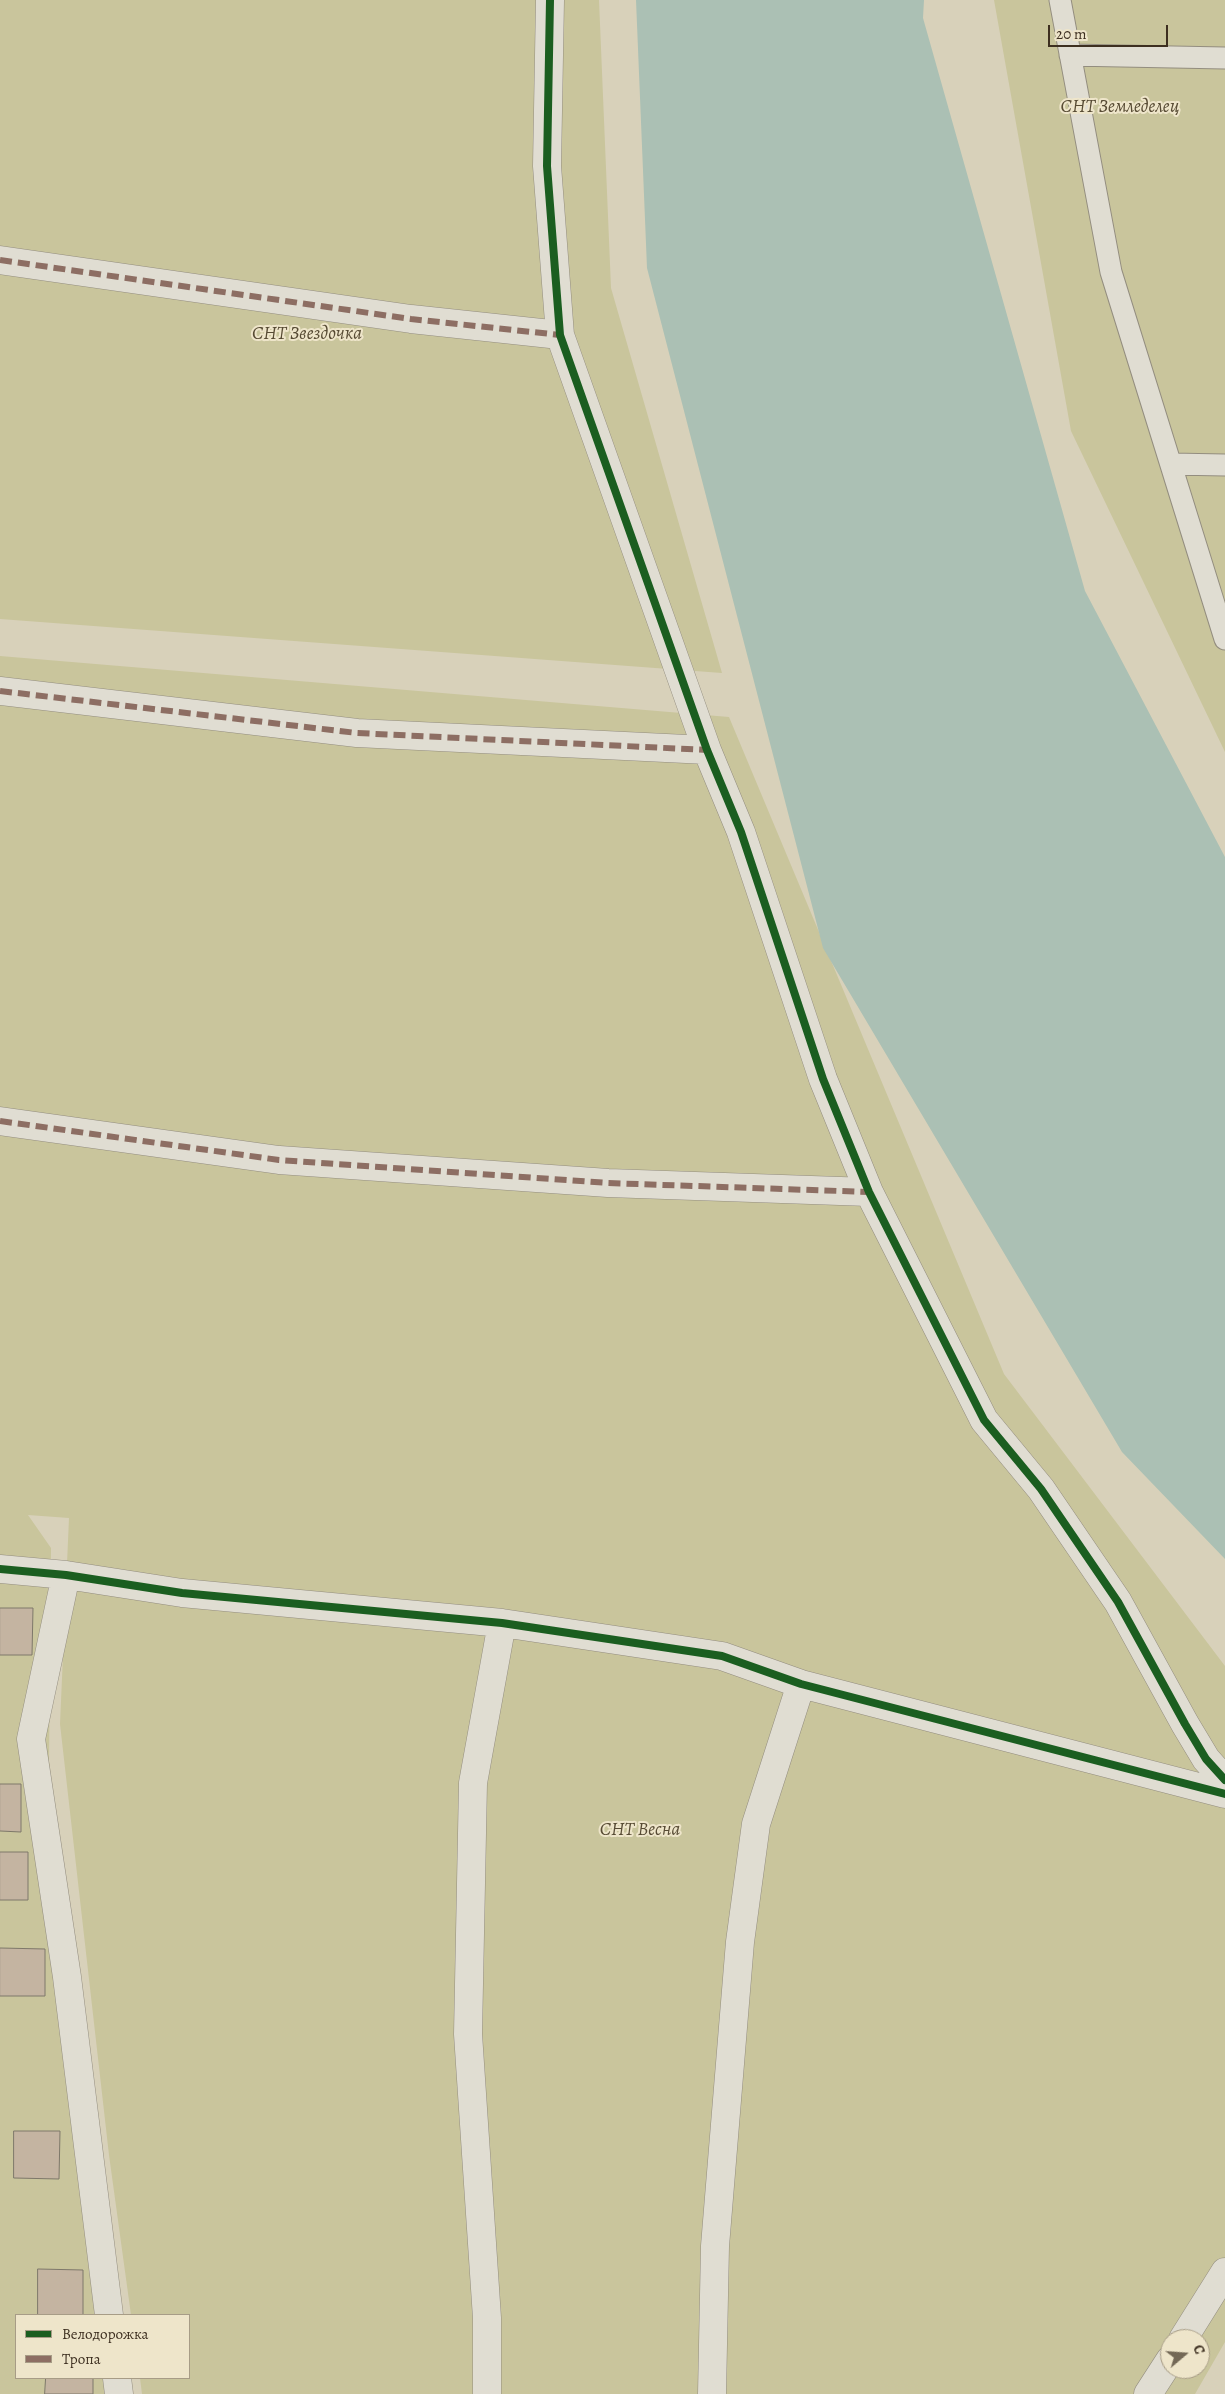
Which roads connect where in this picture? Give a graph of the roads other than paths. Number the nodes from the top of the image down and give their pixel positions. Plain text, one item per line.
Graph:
1 (550, 0) edge
2 (1060, 0) edge
3 (1070, 55) junction
4 (1225, 58) edge
5 (0, 260) edge
6 (560, 334) junction
7 (1171, 464) junction
8 (1225, 465) edge
9 (1225, 639) edge
10 (0, 691) edge
11 (706, 750) junction
12 (0, 1122) edge
13 (869, 1192) junction
14 (0, 1569) edge
15 (66, 1575) junction
16 (502, 1623) junction
17 (801, 1684) junction
18 (1225, 1780) edge
19 (1225, 1794) edge
20 (1225, 2272) edge
21 (109, 2314) edge
22 (1189, 2329) edge
23 (1160, 2375) edge
24 (117, 2379) edge
25 (119, 2394) edge
26 (487, 2394) edge
27 (712, 2394) edge
28 (1148, 2394) edge

1 - 6 street
2 - 3 lane
3 - 4 lane
3 - 7 lane
5 - 6 street
6 - 11 street
7 - 8 lane
7 - 9 lane
10 - 11 street
11 - 13 street
12 - 13 street
13 - 18 street
14 - 15 street
15 - 16 street
15 - 21 street
16 - 17 street
16 - 26 street
17 - 19 street
17 - 27 street
20 - 22 street
23 - 28 street
24 - 25 street

